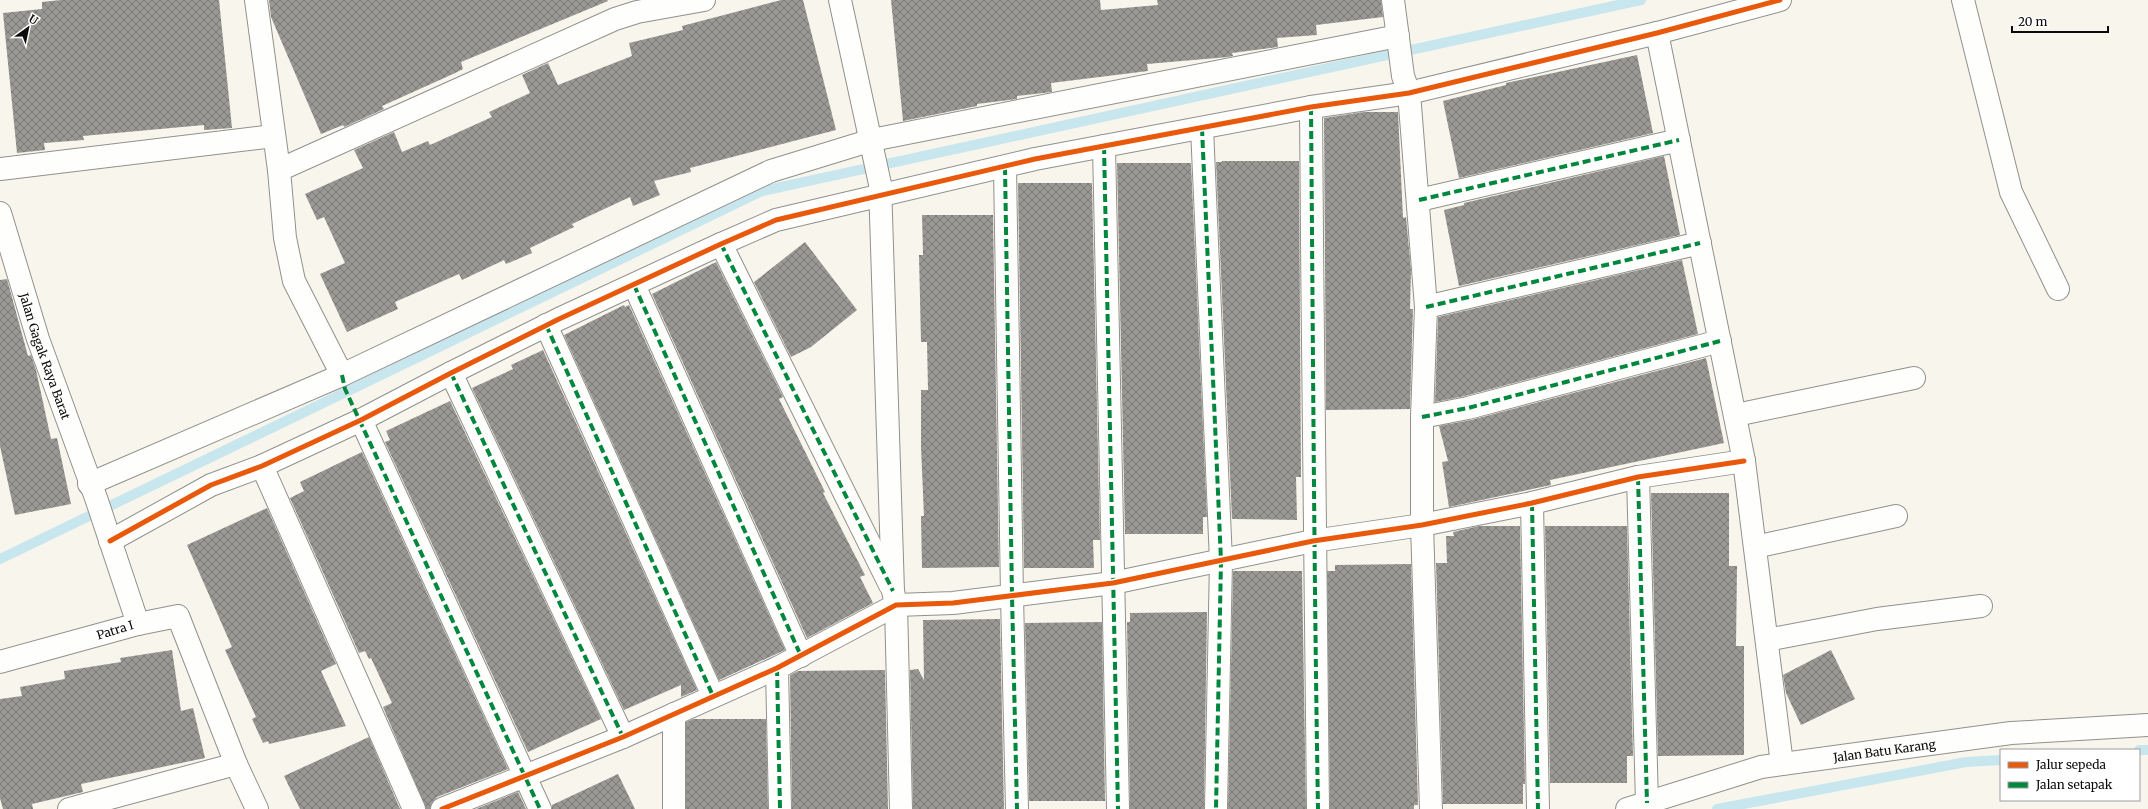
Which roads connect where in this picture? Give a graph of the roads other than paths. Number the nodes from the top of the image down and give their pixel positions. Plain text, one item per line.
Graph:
1 (256, 0) edge
2 (704, 0) edge
3 (840, 0) edge
4 (1393, 0) edge
5 (1780, 0) edge
6 (1963, 0) edge
7 (1657, 33) junction
8 (1399, 39) junction
9 (1406, 84) junction
10 (1311, 107) junction
11 (1202, 128) junction
12 (274, 136) junction
13 (1679, 140) junction
14 (1104, 146) junction
15 (874, 148) junction
16 (1006, 168) junction
17 (0, 169) edge
18 (279, 170) junction
19 (881, 189) junction
20 (1419, 200) junction
21 (0, 212) edge
22 (1700, 243) junction
23 (721, 244) junction
24 (634, 285) junction
25 (2058, 289) dead end
26 (1426, 307) junction
27 (546, 325) junction
28 (1720, 341) junction
29 (451, 372) junction
30 (342, 375) junction
31 (1914, 378) dead end
32 (1736, 415) junction
33 (1422, 417) junction
34 (361, 420) junction
35 (1744, 461) junction
36 (262, 466) junction
37 (1638, 478) junction
38 (93, 491) junction
39 (1532, 503) junction
40 (1896, 516) dead end
41 (1422, 525) junction
42 (108, 537) junction
43 (1313, 540) junction
44 (1755, 547) junction
45 (1221, 561) junction
46 (1113, 583) junction
47 (1012, 596) junction
48 (894, 598) junction
49 (1981, 606) dead end
50 (138, 624) junction
51 (1767, 640) junction
52 (801, 656) junction
53 (0, 662) edge
54 (777, 668) junction
55 (713, 696) junction
56 (674, 714) junction
57 (2148, 725) edge
58 (623, 738) junction
59 (236, 764) junction
60 (1782, 764) junction
61 (525, 777) junction
62 (1637, 806) edge
63 (79, 808) edge
64 (257, 809) edge
65 (414, 809) edge
66 (442, 809) edge
67 (540, 809) edge
68 (674, 809) edge
69 (780, 809) edge
70 (901, 809) edge
71 (1017, 809) edge
72 (1118, 809) edge
73 (1216, 809) edge
74 (1318, 809) edge
75 (1430, 809) edge
76 (1538, 809) edge

1 - 12 street
2 - 18 street
3 - 15 street
4 - 8 street
5 - 7 street
6 - 25 street
7 - 9 street
7 - 13 street
8 - 9 street
8 - 15 street
9 - 10 street
9 - 20 street
10 - 11 street
10 - 43 street
11 - 14 street
11 - 45 street
12 - 17 street
12 - 18 street
13 - 20 street
13 - 22 street
14 - 16 street
14 - 46 street
15 - 19 street
15 - 30 street
16 - 19 street
16 - 47 street
18 - 30 street
19 - 23 street
19 - 48 street
20 - 26 street
21 - 38 street, Jalan Gagak Raya Barat
22 - 26 street
22 - 28 street
23 - 24 street
23 - 48 street
24 - 27 street
24 - 52 street
26 - 33 street
27 - 29 street
27 - 55 street
28 - 32 street
28 - 33 street
29 - 34 street
29 - 58 street
30 - 38 street
31 - 32 street
32 - 35 street
33 - 41 street
34 - 36 street
34 - 61 street
35 - 37 street
35 - 44 street
36 - 42 street
36 - 65 street
37 - 39 street
37 - 62 street
38 - 42 street, Jalan Gagak Raya Barat
39 - 41 street
39 - 76 street
40 - 44 street
41 - 43 street
41 - 75 street
42 - 50 street, Patra I
43 - 45 street
43 - 74 street
44 - 51 street
45 - 46 street
45 - 73 street
46 - 47 street
46 - 72 street
47 - 48 street
47 - 71 street
48 - 52 street
48 - 70 street
49 - 51 street
50 - 53 street, Patra I
50 - 59 street
51 - 60 street
52 - 54 street
54 - 55 street
54 - 69 street
55 - 56 street
56 - 58 street
56 - 68 street
57 - 60 street, Jalan Batu Karang
58 - 61 street
59 - 63 street
59 - 64 street
60 - 62 street, Jalan Batu Karang
61 - 66 street
61 - 67 street

